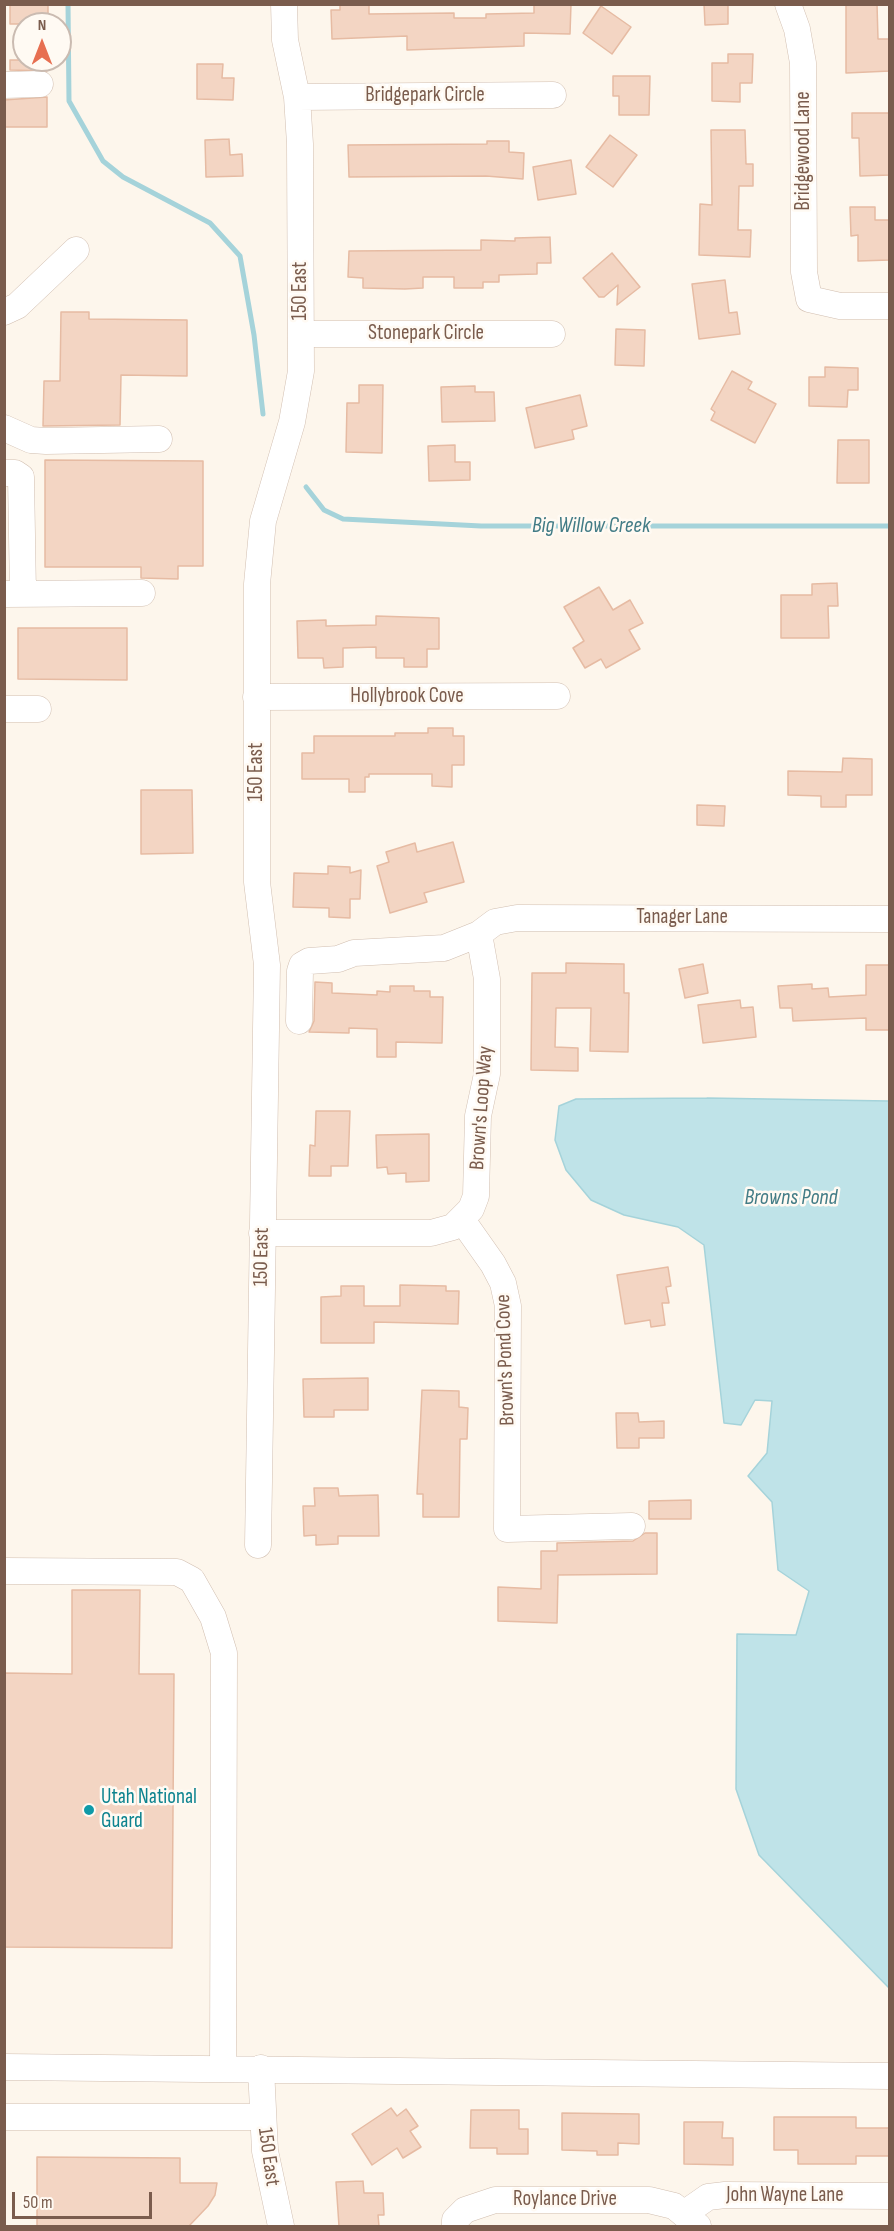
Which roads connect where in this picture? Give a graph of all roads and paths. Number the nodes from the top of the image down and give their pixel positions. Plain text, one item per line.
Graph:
1 (284, 4) edge
2 (788, 4) edge
3 (40, 84) dead end
4 (4, 85) edge
5 (553, 95) dead end
6 (297, 97) junction
7 (76, 250) dead end
8 (890, 306) edge
9 (4, 312) edge
10 (301, 334) junction
11 (552, 334) dead end
12 (4, 428) edge
13 (159, 439) dead end
14 (4, 472) edge
15 (142, 593) dead end
16 (14, 594) edge
17 (557, 696) dead end
18 (256, 697) junction
19 (4, 709) edge
20 (38, 709) dead end
21 (890, 919) edge
22 (479, 934) junction
23 (299, 1021) dead end
24 (462, 1220) junction
25 (262, 1233) junction
26 (632, 1526) dead end
27 (258, 1545) dead end
28 (4, 1571) edge
29 (4, 2067) edge
30 (223, 2068) junction
31 (890, 2076) edge
32 (261, 2077) junction
33 (4, 2117) edge
34 (262, 2117) junction
35 (890, 2196) edge
36 (691, 2220) edge
37 (281, 2226) edge
38 (455, 2226) edge

1 - 6 street, 150 East
2 - 8 street, Bridgewood Lane
3 - 4 street
5 - 6 street, Bridgepark Circle
6 - 10 street, 150 East
7 - 9 street
10 - 11 street, Stonepark Circle
10 - 18 street, 150 East
12 - 13 street
14 - 16 street
15 - 16 street
17 - 18 street, Hollybrook Cove
18 - 25 street, 150 East
19 - 20 street
21 - 22 street, Tanager Lane
22 - 23 street, Tanager Lane
22 - 24 street, Brown's Loop Way
24 - 25 street
24 - 26 street, Brown's Pond Cove
25 - 27 street, 150 East
28 - 30 street
29 - 30 street
30 - 32 street
31 - 32 street
32 - 34 street, 150 East
33 - 34 street
34 - 37 street, 150 East
35 - 36 street, John Wayne Lane
36 - 38 street, Roylance Drive

